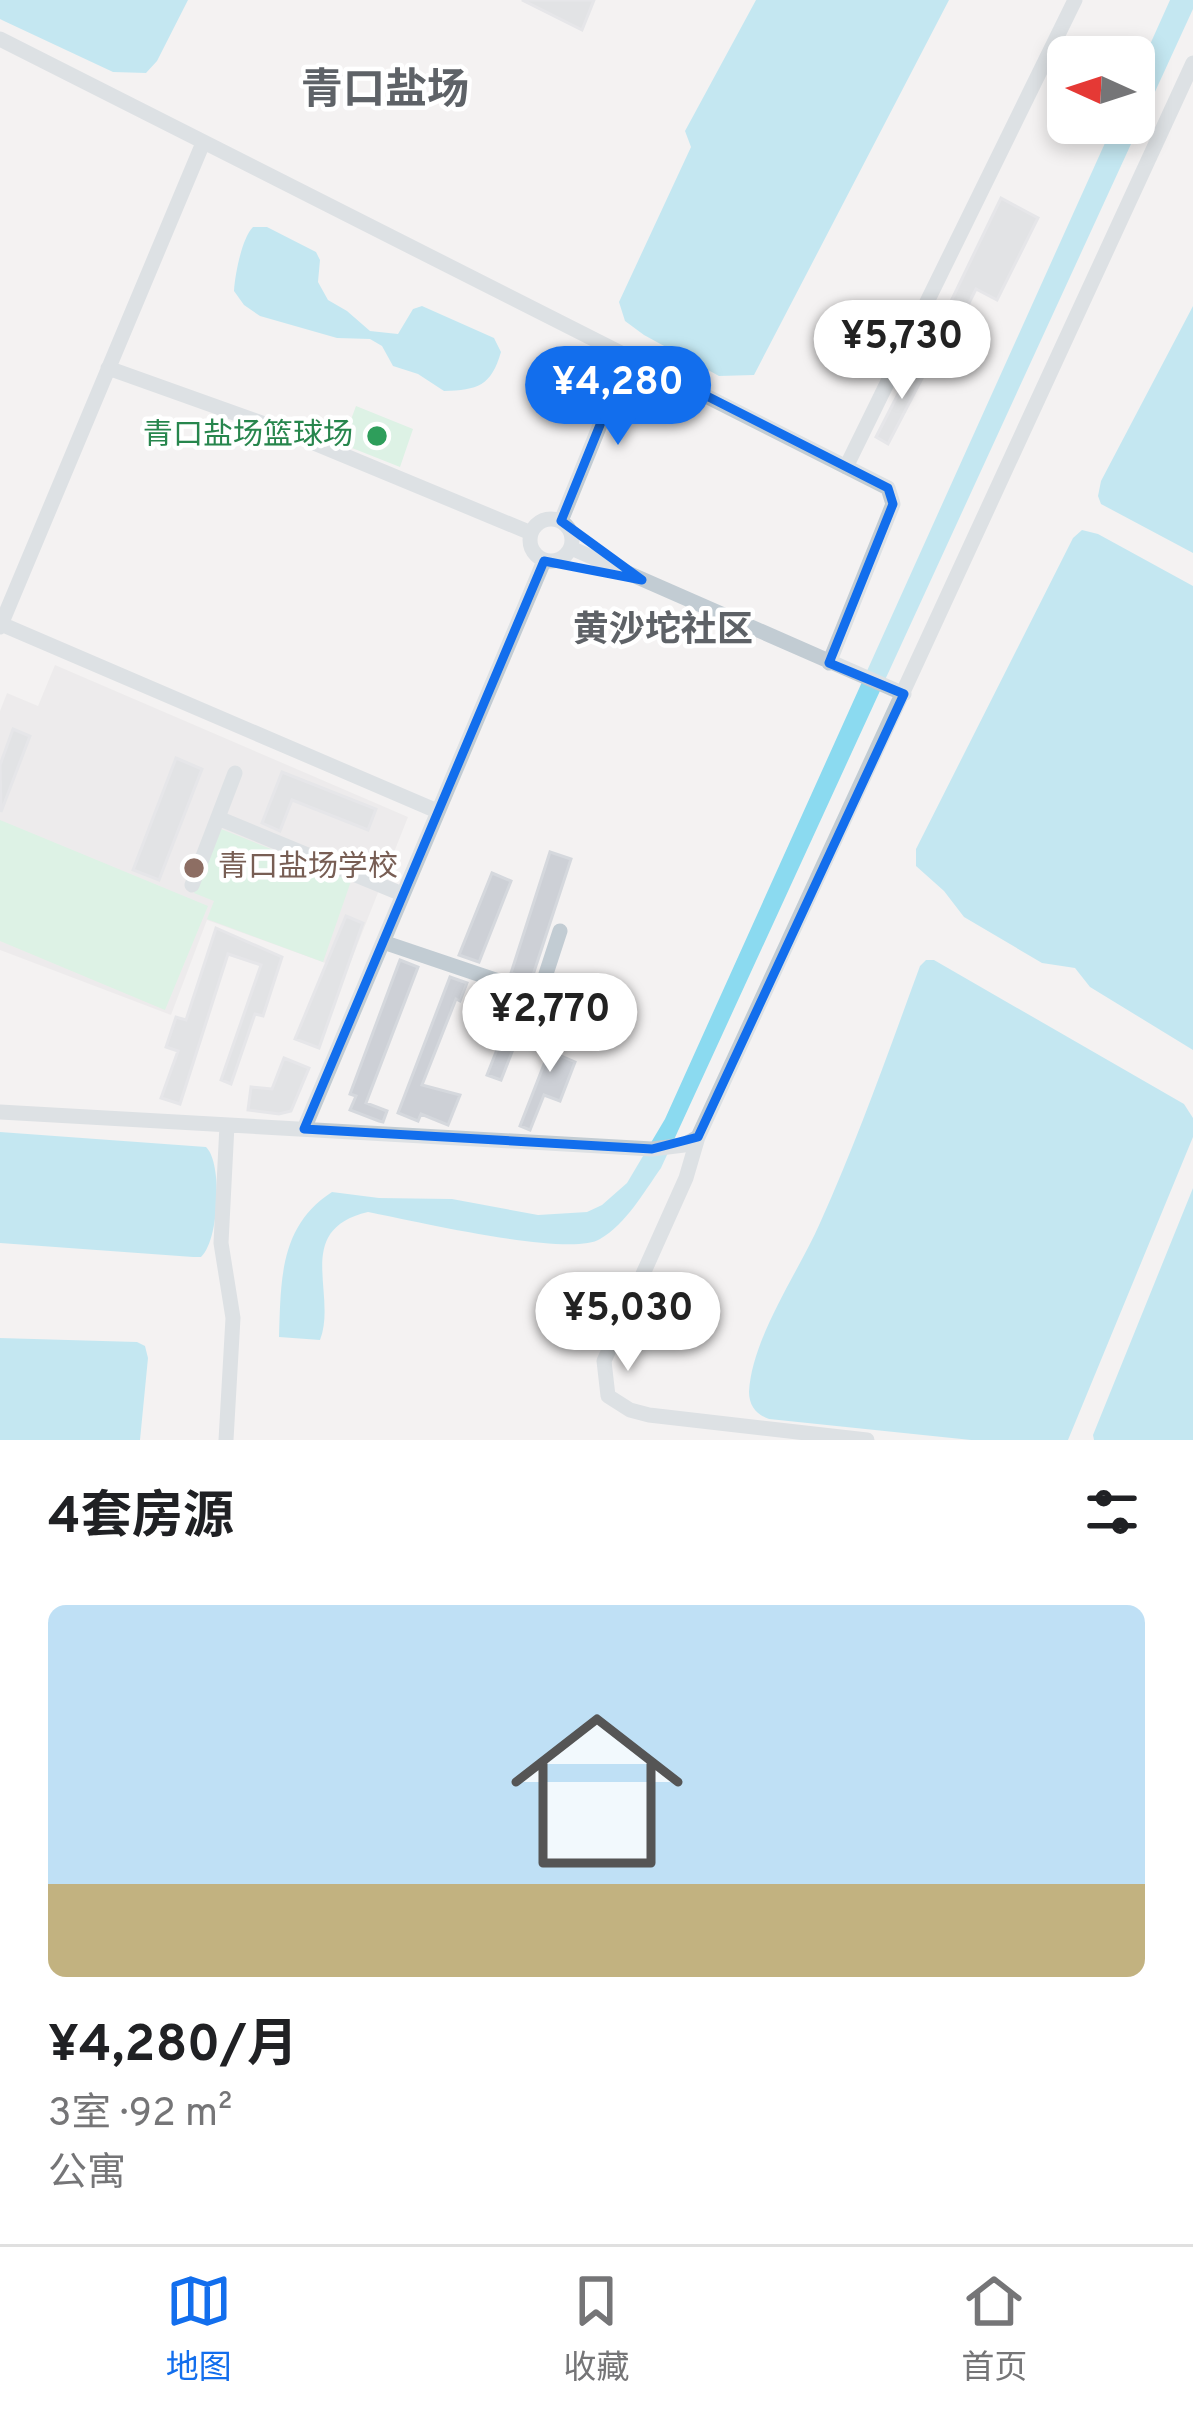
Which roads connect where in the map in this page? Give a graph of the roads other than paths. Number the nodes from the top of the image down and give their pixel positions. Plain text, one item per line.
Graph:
1 (1075, 0) edge
2 (0, 39) edge
3 (1193, 63) edge
4 (203, 142) junction
5 (628, 356) junction
6 (108, 368) junction
7 (846, 466) junction
8 (561, 521) junction
9 (531, 532) junction
10 (571, 548) junction
11 (544, 561) junction
12 (1, 625) edge
13 (829, 663) junction
14 (904, 694) junction
15 (235, 772) dead end
16 (437, 811) junction
17 (218, 818) junction
18 (192, 885) dead end
19 (402, 894) junction
20 (560, 931) dead end
21 (382, 942) junction
22 (0, 1112) edge
23 (227, 1125) junction
24 (304, 1129) junction
25 (698, 1137) junction
26 (226, 1440) edge
27 (867, 1440) edge

1 - 7 street
2 - 4 street
3 - 14 street
4 - 5 street
4 - 6 street
5 - 7 street
5 - 8 street
6 - 9 street
6 - 12 street
7 - 13 street
8 - 9 street
8 - 10 street
9 - 11 street
10 - 11 street
10 - 13 street
11 - 16 street
12 - 16 street
13 - 14 street
14 - 25 street
15 - 17 street
16 - 19 street
17 - 18 street
17 - 19 street
19 - 21 street
20 - 21 street
21 - 24 street
22 - 23 street
23 - 24 street
23 - 26 street
24 - 25 street
25 - 27 street

